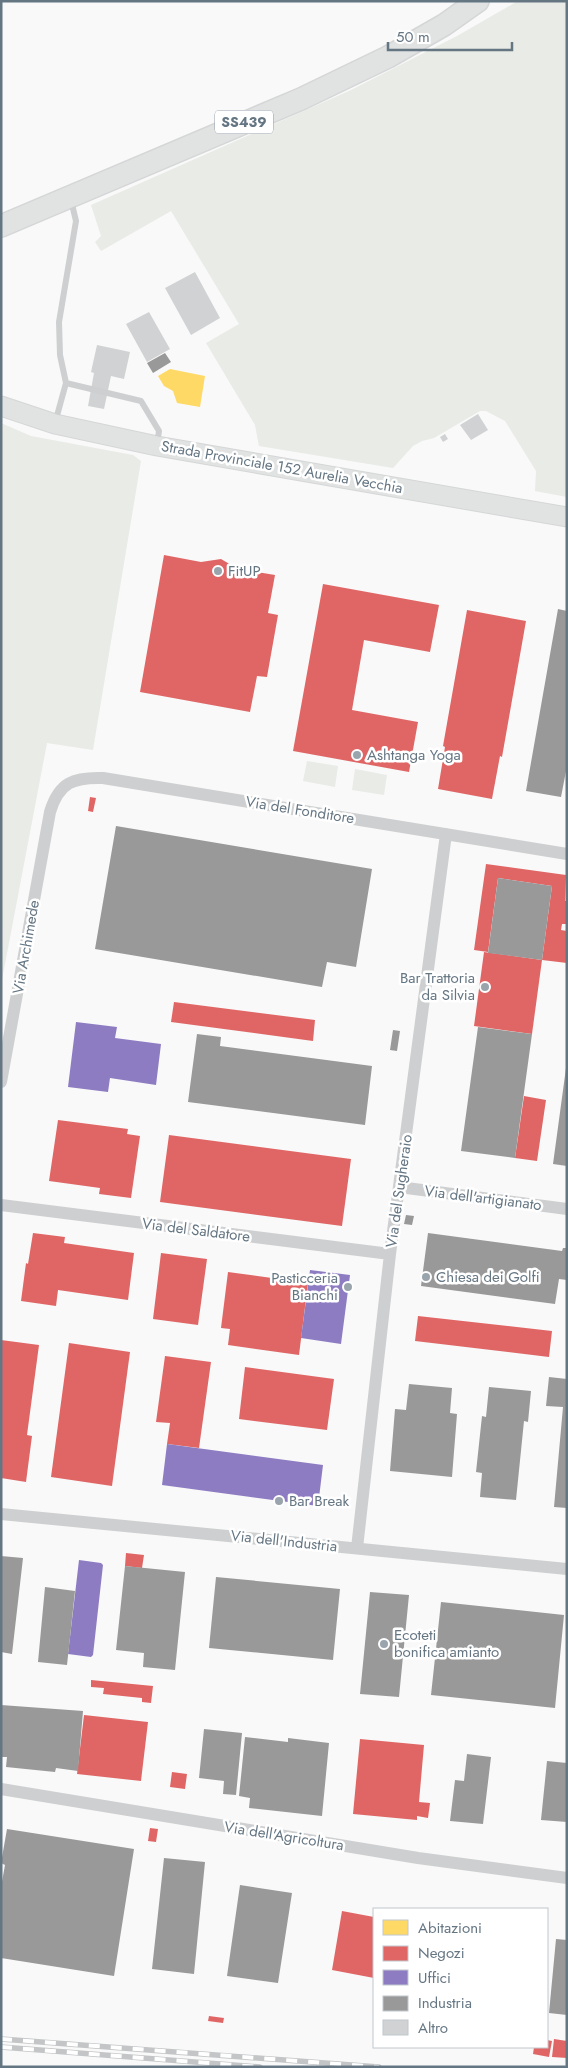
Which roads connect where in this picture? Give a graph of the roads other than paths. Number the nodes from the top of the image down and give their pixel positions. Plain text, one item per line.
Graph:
1 (478, 1) edge
2 (70, 196) junction
3 (1, 226) edge
4 (66, 383) junction
5 (1, 406) edge
6 (55, 424) junction
7 (157, 446) junction
8 (567, 517) edge
9 (50, 812) joint
10 (446, 834) junction
11 (567, 854) edge
12 (1, 1082) edge
13 (399, 1188) junction
14 (1, 1205) edge
15 (567, 1209) edge
16 (390, 1254) junction
17 (1, 1514) edge
18 (357, 1548) junction
19 (567, 1569) edge
20 (1, 1789) edge
21 (567, 1878) edge

1 - 2 main road, SS439
2 - 3 main road, SS439
2 - 4 lane
4 - 6 lane
4 - 7 lane
5 - 6 main road, Strada Provinciale 152 Aurelia Vecchia
6 - 7 main road, Strada Provinciale 152 Aurelia Vecchia
7 - 8 main road, Strada Provinciale 152 Aurelia Vecchia
9 - 10 street, Via del Fonditore
9 - 12 street, Via Archimede
10 - 11 street, Via del Fonditore
10 - 13 street, Via del Sugheraio
13 - 15 street, Via dell'artigianato
13 - 16 street, Via del Sugheraio
14 - 16 street, Via del Saldatore
16 - 18 street, Via del Sugheraio
17 - 18 street, Via dell'Industria
18 - 19 street, Via dell'Industria
20 - 21 street, Via dell'Agricoltura

